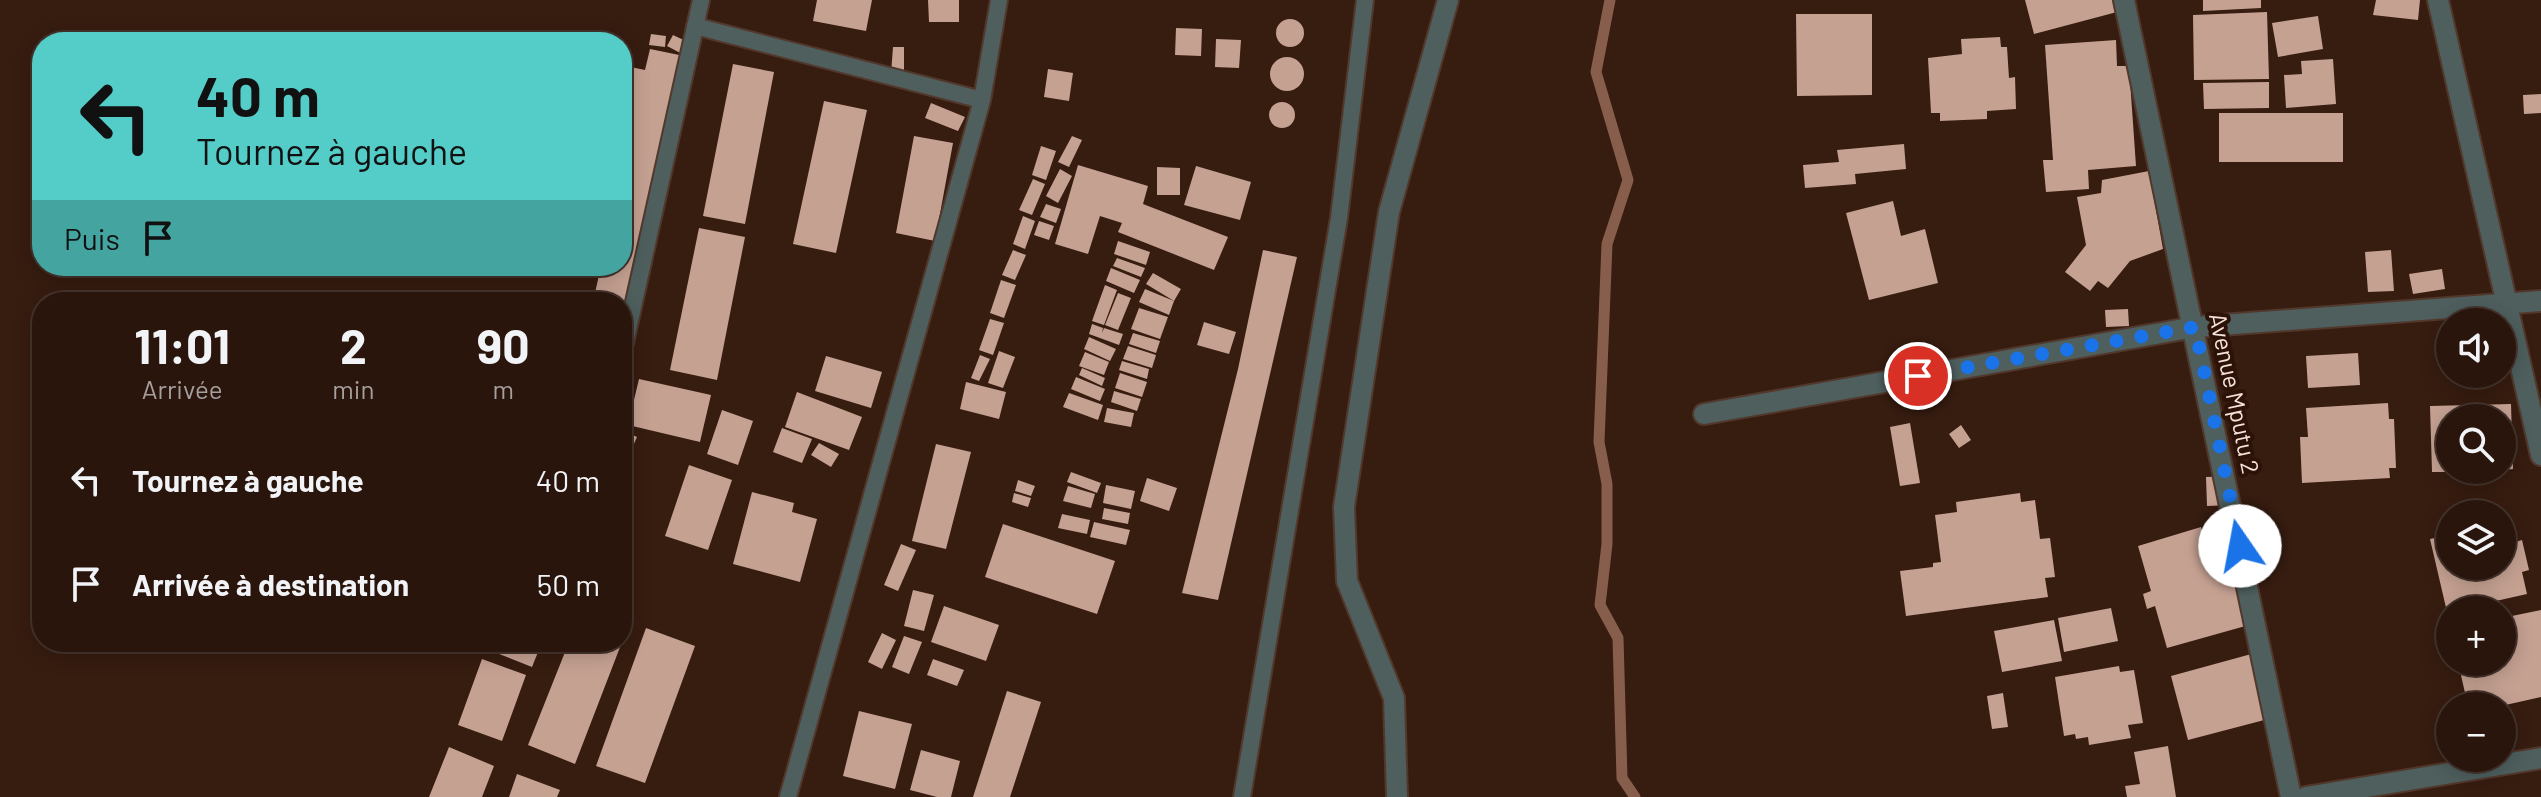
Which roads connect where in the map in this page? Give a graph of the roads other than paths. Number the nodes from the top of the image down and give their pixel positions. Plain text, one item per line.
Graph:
1 (701, 0) edge
2 (999, 0) edge
3 (1365, 0) edge
4 (1448, 0) edge
5 (2124, 0) edge
6 (2438, 0) edge
7 (695, 26) junction
8 (982, 100) junction
9 (2541, 301) edge
10 (2506, 303) junction
11 (632, 311) edge
12 (2195, 327) junction
13 (1704, 414) dead end
14 (2541, 455) edge
15 (2541, 758) edge
16 (788, 797) edge
17 (1242, 797) edge
18 (1397, 797) edge
19 (2291, 797) edge
20 (2306, 797) edge

1 - 7 lane
2 - 8 lane
3 - 17 lane
4 - 18 street
5 - 12 street, Avenue Mputu 2
6 - 10 street
7 - 8 lane
7 - 11 lane
8 - 16 lane
9 - 10 street
10 - 12 street
10 - 14 street
12 - 13 street
12 - 19 street, Avenue Mputu 2
15 - 20 street

